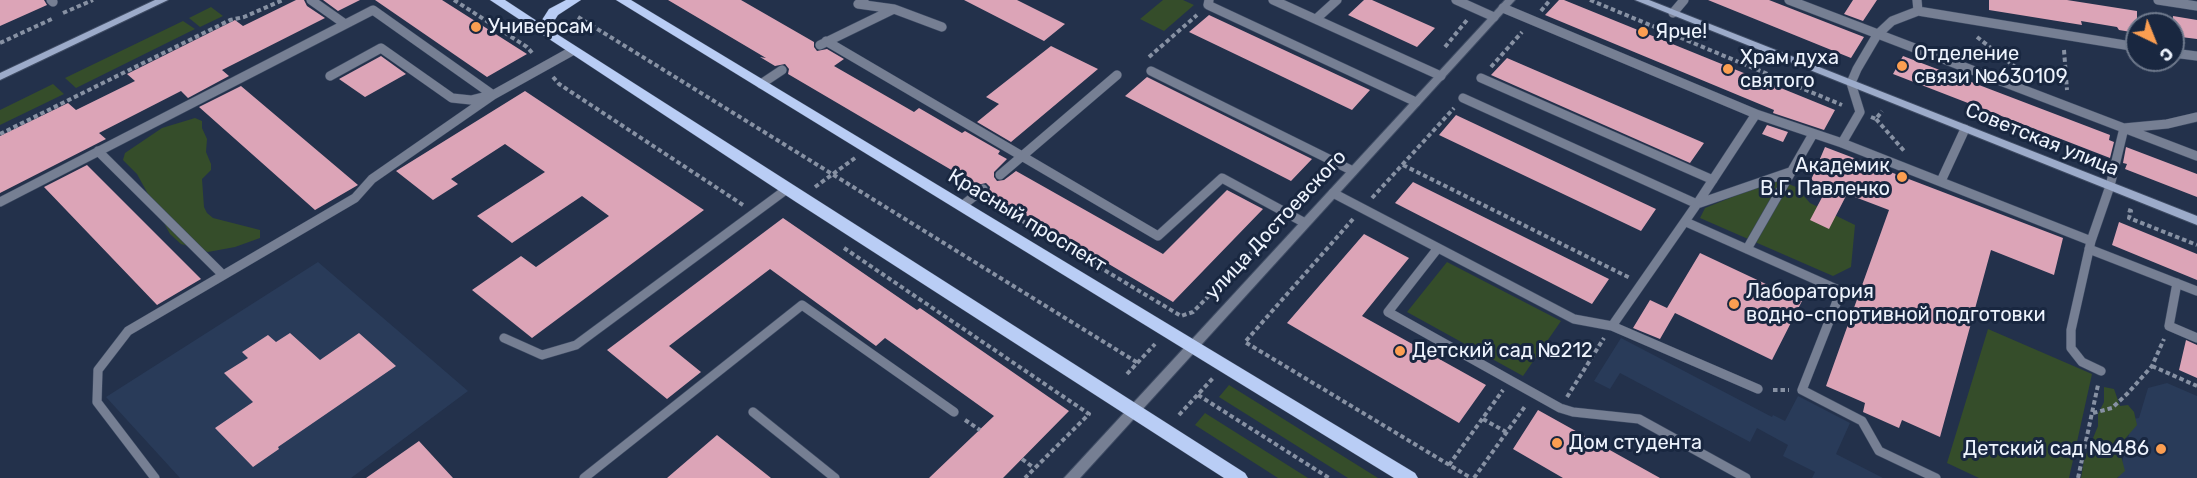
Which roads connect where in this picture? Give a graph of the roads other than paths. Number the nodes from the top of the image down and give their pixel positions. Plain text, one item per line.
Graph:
1 (163, 0) edge
2 (310, 0) edge
3 (496, 0) edge
4 (575, 0) edge
5 (622, 0) edge
6 (864, 0) edge
7 (1273, 0) edge
8 (1337, 0) edge
9 (1456, 0) edge
10 (1640, 0) edge
11 (1684, 0) edge
12 (1789, 0) edge
13 (1917, 0) edge
14 (2157, 0) edge
15 (1209, 2) edge
16 (2197, 6) edge
17 (1502, 8) edge
18 (894, 9) junction
19 (1918, 11) junction
20 (1673, 13) junction
21 (1316, 19) junction
22 (345, 24) junction
23 (942, 27) dead end
24 (542, 30) junction
25 (1876, 35) junction
26 (2125, 45) edge
27 (572, 51) junction
28 (782, 70) dead end
29 (1151, 71) dead end
30 (1117, 75) dead end
31 (330, 76) dead end
32 (1441, 76) junction
33 (0, 77) edge
34 (1481, 78) road end
35 (1851, 83) junction
36 (761, 84) junction
37 (493, 95) junction
38 (1463, 98) road end
39 (1416, 102) junction
40 (1756, 114) junction
41 (2197, 117) edge
42 (2124, 128) junction
43 (1965, 129) junction
44 (1813, 134) junction
45 (1842, 143) junction
46 (98, 151) junction
47 (2197, 156) edge
48 (1022, 157) junction
49 (1353, 171) junction
50 (1790, 172) junction
51 (1000, 175) dead end
52 (1713, 180) junction
53 (1941, 181) junction
54 (2110, 186) junction
55 (787, 189) junction
56 (980, 192) road end
57 (1333, 193) junction
58 (0, 202) edge
59 (1697, 204) junction
60 (962, 206) junction
61 (2197, 221) edge
62 (1686, 222) junction
63 (1305, 223) junction
64 (2090, 245) junction
65 (1438, 248) junction
66 (1747, 249) junction
67 (223, 275) junction
68 (2177, 283) junction
69 (2197, 291) edge
70 (1612, 326) junction
71 (504, 338) dead end
72 (2197, 338) edge
73 (1192, 346) junction
74 (2101, 371) road end
75 (1758, 389) road end
76 (1135, 410) junction
77 (753, 412) dead end
78 (954, 412) dead end
79 (155, 478) edge
80 (584, 478) edge
81 (835, 478) edge
82 (1071, 478) edge
83 (1239, 478) edge
84 (1409, 478) edge
85 (1746, 478) edge
86 (1936, 478) edge

1 - 33 street
2 - 22 lane
3 - 24 main road
4 - 24 main road
5 - 36 main road, Красный проспект
6 - 18 lane
7 - 21 lane
8 - 21 lane
9 - 17 lane
10 - 20 street, Советская улица
11 - 20 lane
12 - 25 lane
13 - 19 lane
14 - 16 lane
15 - 39 lane
17 - 32 street, улица Достоевского
17 - 40 lane
18 - 23 lane
18 - 48 lane
19 - 25 lane
19 - 26 lane
20 - 35 street, Советская улица
21 - 32 lane
22 - 37 lane
22 - 46 lane
24 - 27 main road
25 - 35 lane
25 - 42 lane
27 - 37 lane
27 - 55 main road
28 - 36 lane
29 - 49 lane
30 - 48 lane
31 - 37 lane
32 - 39 street, улица Достоевского
34 - 52 lane
35 - 43 street, Советская улица
35 - 45 lane
36 - 60 main road, Красный проспект
37 - 67 lane
38 - 59 lane
39 - 49 street, улица Достоевского
40 - 44 lane
40 - 52 lane
41 - 42 lane
42 - 47 lane
42 - 54 lane
43 - 53 lane
43 - 54 street, Советская улица
44 - 45 lane
44 - 50 lane
45 - 53 lane
46 - 58 lane
46 - 67 lane
48 - 51 lane
48 - 63 lane
49 - 57 street, улица Достоевского
50 - 59 lane
50 - 66 lane
52 - 59 lane
53 - 64 lane
54 - 61 street, Советская улица
54 - 64 lane
55 - 71 lane
55 - 76 main road
56 - 60 lane
57 - 63 street, улица Достоевского
57 - 65 lane
59 - 62 lane
60 - 73 main road, Красный проспект
62 - 66 lane
62 - 70 lane
63 - 73 street, улица Достоевского
64 - 68 lane
64 - 74 lane
65 - 70 lane
65 - 85 lane
66 - 86 lane
67 - 79 lane
68 - 69 lane
68 - 72 lane
70 - 75 lane
73 - 76 street, улица Достоевского
73 - 84 main road, Красный проспект
76 - 82 street, улица Достоевского
76 - 83 main road
77 - 81 lane
78 - 80 lane

